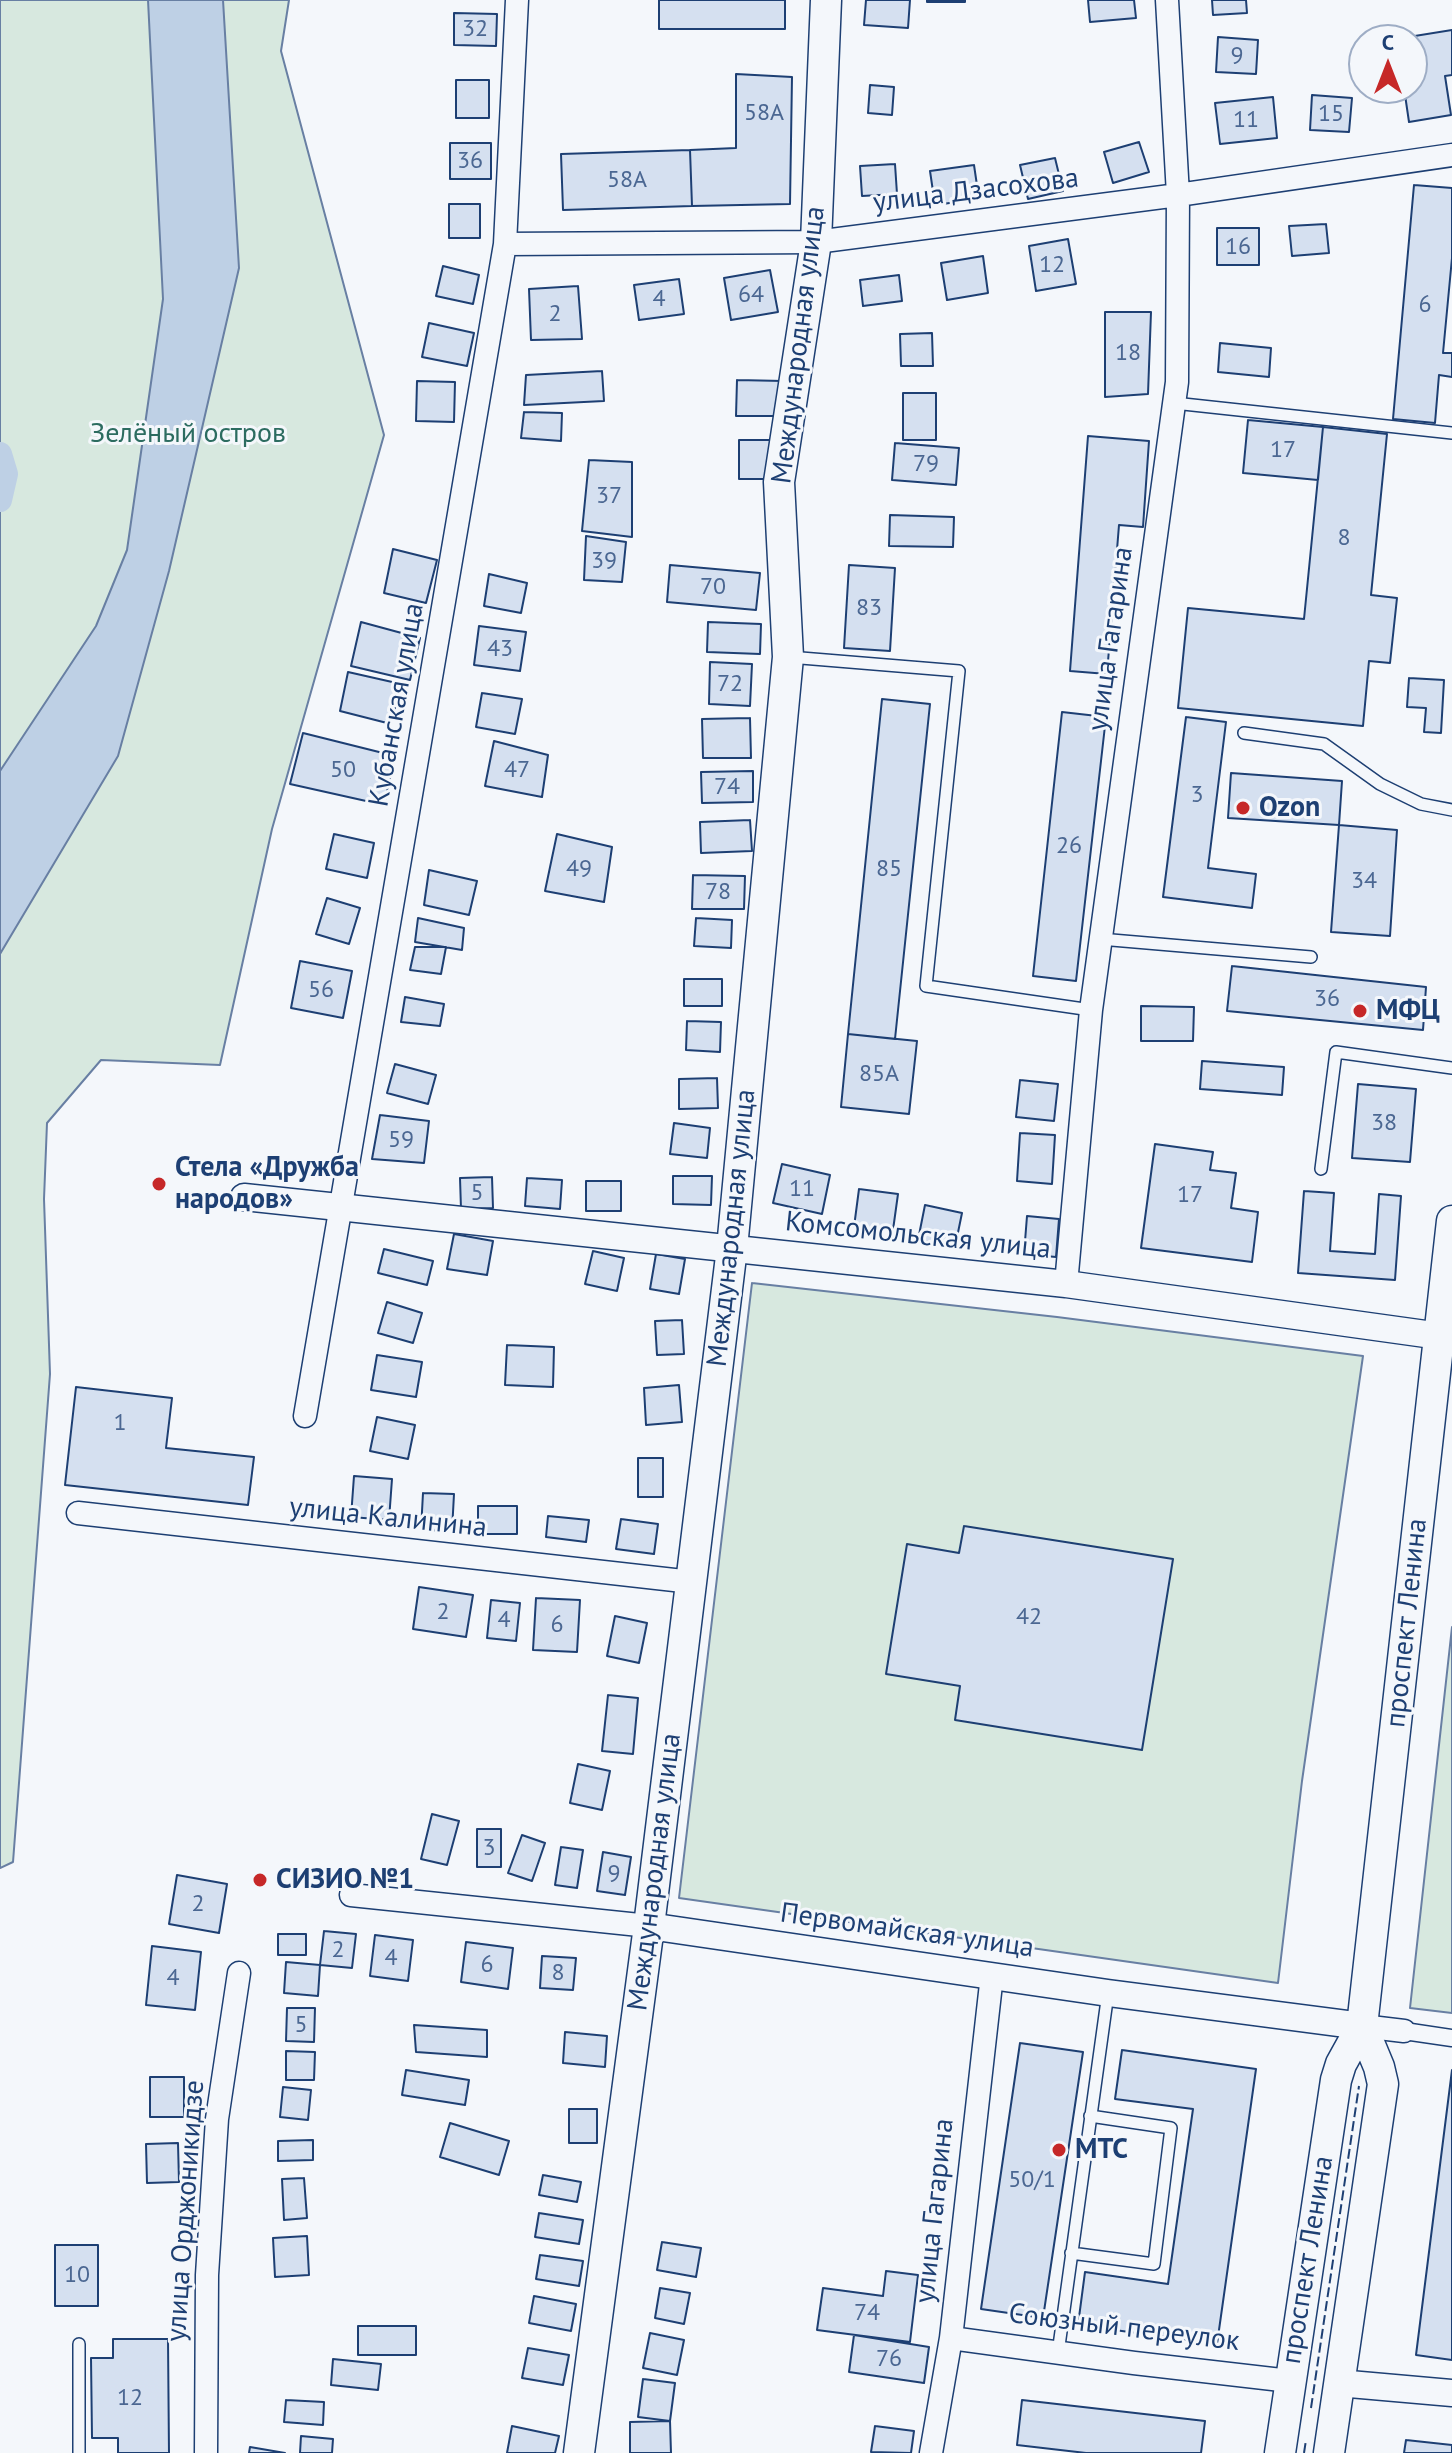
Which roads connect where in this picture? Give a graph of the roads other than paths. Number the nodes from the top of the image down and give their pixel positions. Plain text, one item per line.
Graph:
1 (517, 0) edge
2 (826, 0) edge
3 (1167, 0) edge
4 (1452, 155) edge
5 (1178, 195) junction
6 (816, 242) junction
7 (505, 244) junction
8 (1174, 403) junction
9 (1452, 433) edge
10 (788, 657) junction
11 (1244, 733) dead end
12 (1452, 810) edge
13 (1100, 939) junction
14 (1311, 957) dead end
15 (1091, 1010) junction
16 (1452, 1068) edge
17 (1321, 1169) dead end
18 (244, 1197) dead end
19 (341, 1208) junction
20 (1452, 1221) edge
21 (732, 1248) junction
22 (1066, 1284) junction
23 (1440, 1336) junction
24 (305, 1416) dead end
25 (78, 1513) dead end
26 (692, 1582) junction
27 (351, 1895) dead end
28 (649, 1926) junction
29 (239, 1973) dead end
30 (992, 1975) junction
31 (1108, 1993) junction
32 (1362, 2026) junction
33 (1404, 2031) joint
34 (1452, 2038) edge
35 (1090, 2116) junction
36 (1071, 2253) junction
37 (951, 2338) junction
38 (79, 2344) dead end
39 (1058, 2353) junction
40 (1290, 2381) junction
41 (1338, 2383) junction
42 (1452, 2393) edge
43 (79, 2453) edge
44 (206, 2453) edge
45 (579, 2453) edge
46 (931, 2453) edge
47 (1280, 2453) edge
48 (1329, 2453) edge

1 - 7 street, Кубанская улица
2 - 6 main road, Международная улица
3 - 5 street, улица Гагарина
4 - 5 street, улица Дзасохова
5 - 6 street, улица Дзасохова
5 - 8 street, улица Гагарина
6 - 7 street, улица Дзасохова
6 - 10 main road, Международная улица
7 - 19 street, Кубанская улица
8 - 9 lane
8 - 13 street, улица Гагарина
10 - 15 lane
10 - 21 main road, Международная улица
11 - 12 lane
13 - 14 lane
13 - 15 street, улица Гагарина
15 - 22 street, улица Гагарина
16 - 17 lane
18 - 19 street, Комсомольская улица
19 - 21 street, Комсомольская улица
19 - 24 street, Кубанская улица
20 - 23 main road, проспект Ленина
21 - 22 street, Комсомольская улица
21 - 26 main road, Международная улица
22 - 23 street, Комсомольская улица
23 - 32 main road, проспект Ленина
25 - 26 street, улица Калинина
26 - 28 main road, Международная улица
27 - 28 street, Первомайская улица
28 - 30 street, Первомайская улица
28 - 45 main road, Международная улица
29 - 44 street, улица Орджоникидзе
30 - 31 street, Первомайская улица
30 - 37 street, улица Гагарина
31 - 32 street, Первомайская улица
31 - 35 lane
32 - 33 street, Первомайская улица
32 - 40 main road, проспект Ленина
32 - 41 main road, проспект Ленина
33 - 34 street, Первомайская улица
35 - 36 lane
35 - 36 lane
36 - 39 lane
37 - 39 street, Союзный переулок
37 - 46 street, улица Гагарина
38 - 43 lane
39 - 40 street, Союзный переулок
40 - 47 main road, проспект Ленина
41 - 42 street
41 - 48 main road, проспект Ленина

